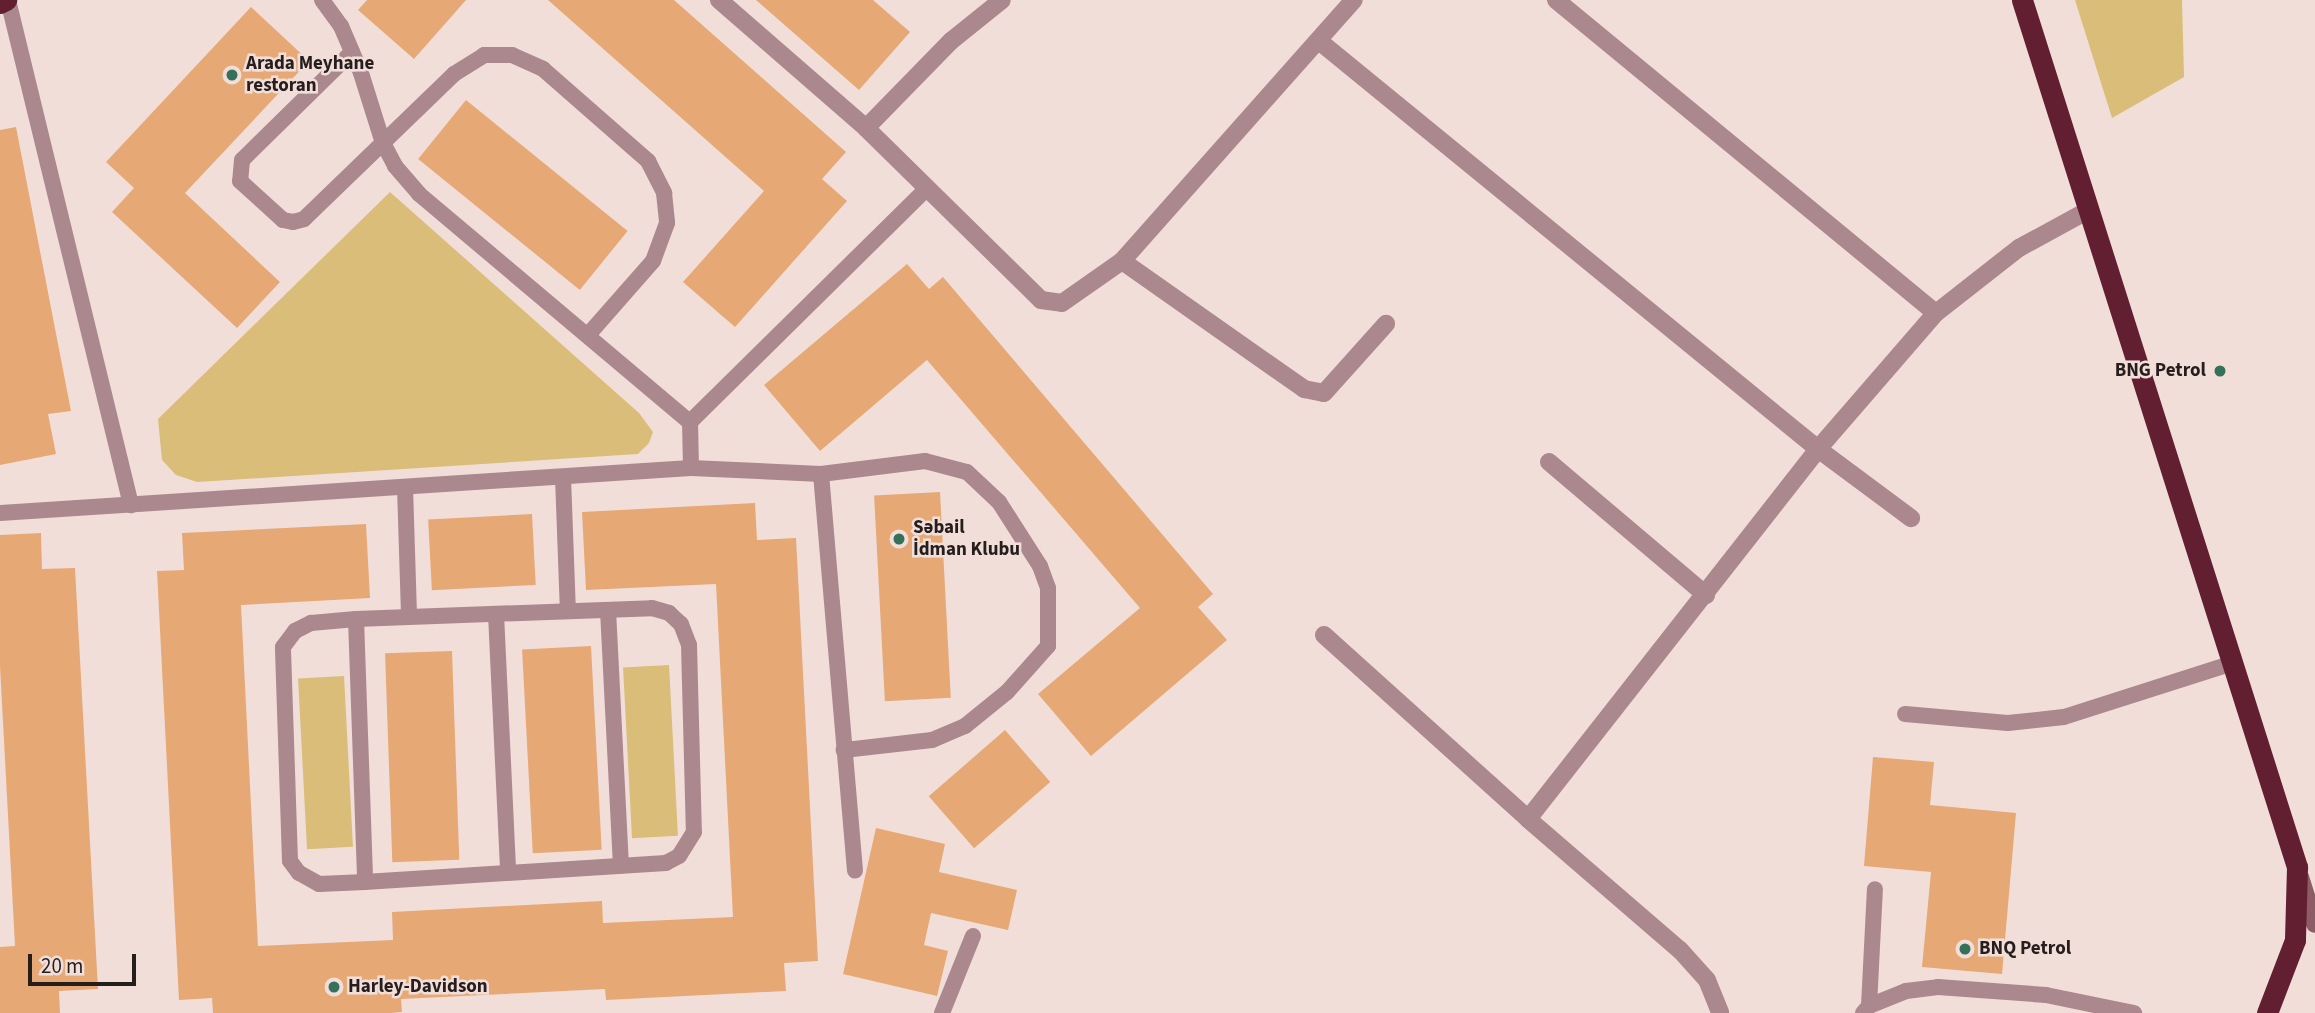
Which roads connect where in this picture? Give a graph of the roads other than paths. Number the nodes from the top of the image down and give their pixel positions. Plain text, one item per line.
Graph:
1 (7, 0) edge
2 (322, 0) edge
3 (719, 0) edge
4 (1002, 0) edge
5 (1354, 0) edge
6 (1556, 0) edge
7 (2022, 0) edge
8 (0, 3) edge
9 (1319, 41) junction
10 (352, 52) junction
11 (866, 128) junction
12 (383, 143) junction
13 (926, 189) junction
14 (2087, 211) junction
15 (1122, 261) junction
16 (1936, 313) junction
17 (1385, 324) dead end
18 (587, 335) junction
19 (690, 422) junction
20 (1818, 449) junction
21 (1549, 462) dead end
22 (691, 468) junction
23 (821, 474) junction
24 (563, 477) junction
25 (405, 487) junction
26 (131, 505) junction
27 (0, 513) edge
28 (1911, 518) dead end
29 (1706, 596) junction
30 (608, 610) junction
31 (568, 611) junction
32 (496, 614) junction
33 (409, 615) junction
34 (356, 619) junction
35 (1324, 635) dead end
36 (2233, 663) junction
37 (1905, 714) dead end
38 (844, 750) junction
39 (1528, 819) junction
40 (621, 866) junction
41 (2297, 867) junction
42 (855, 871) dead end
43 (508, 873) junction
44 (365, 882) junction
45 (1875, 888) dead end
46 (2315, 923) edge
47 (973, 936) dead end
48 (1866, 1010) edge
49 (942, 1013) edge
50 (1720, 1013) edge
51 (2134, 1013) edge
52 (2267, 1013) edge

1 - 8 highway
1 - 26 lane
2 - 10 lane
3 - 11 street
4 - 11 street
5 - 9 street
6 - 16 street
7 - 14 highway
9 - 15 street
9 - 20 street
10 - 12 lane
10 - 12 lane
11 - 13 street
12 - 18 lane
12 - 18 lane
13 - 15 street
13 - 19 lane
14 - 16 street
14 - 36 highway
15 - 17 street
16 - 20 street
18 - 19 lane
19 - 22 lane
20 - 28 street
20 - 29 street
21 - 29 street
22 - 23 lane
22 - 24 lane
23 - 38 lane
23 - 38 lane
24 - 25 lane
24 - 31 lane
25 - 26 lane
25 - 33 lane
26 - 27 lane
29 - 39 street
30 - 31 lane
30 - 40 lane
30 - 40 lane
31 - 32 lane
32 - 33 lane
32 - 43 lane
33 - 34 lane
34 - 44 lane
34 - 44 lane
35 - 39 street
36 - 37 lane
36 - 41 highway
38 - 42 lane
39 - 50 street
40 - 43 lane
41 - 46 street
41 - 52 highway
43 - 44 lane
45 - 48 lane
47 - 49 lane
48 - 51 lane

